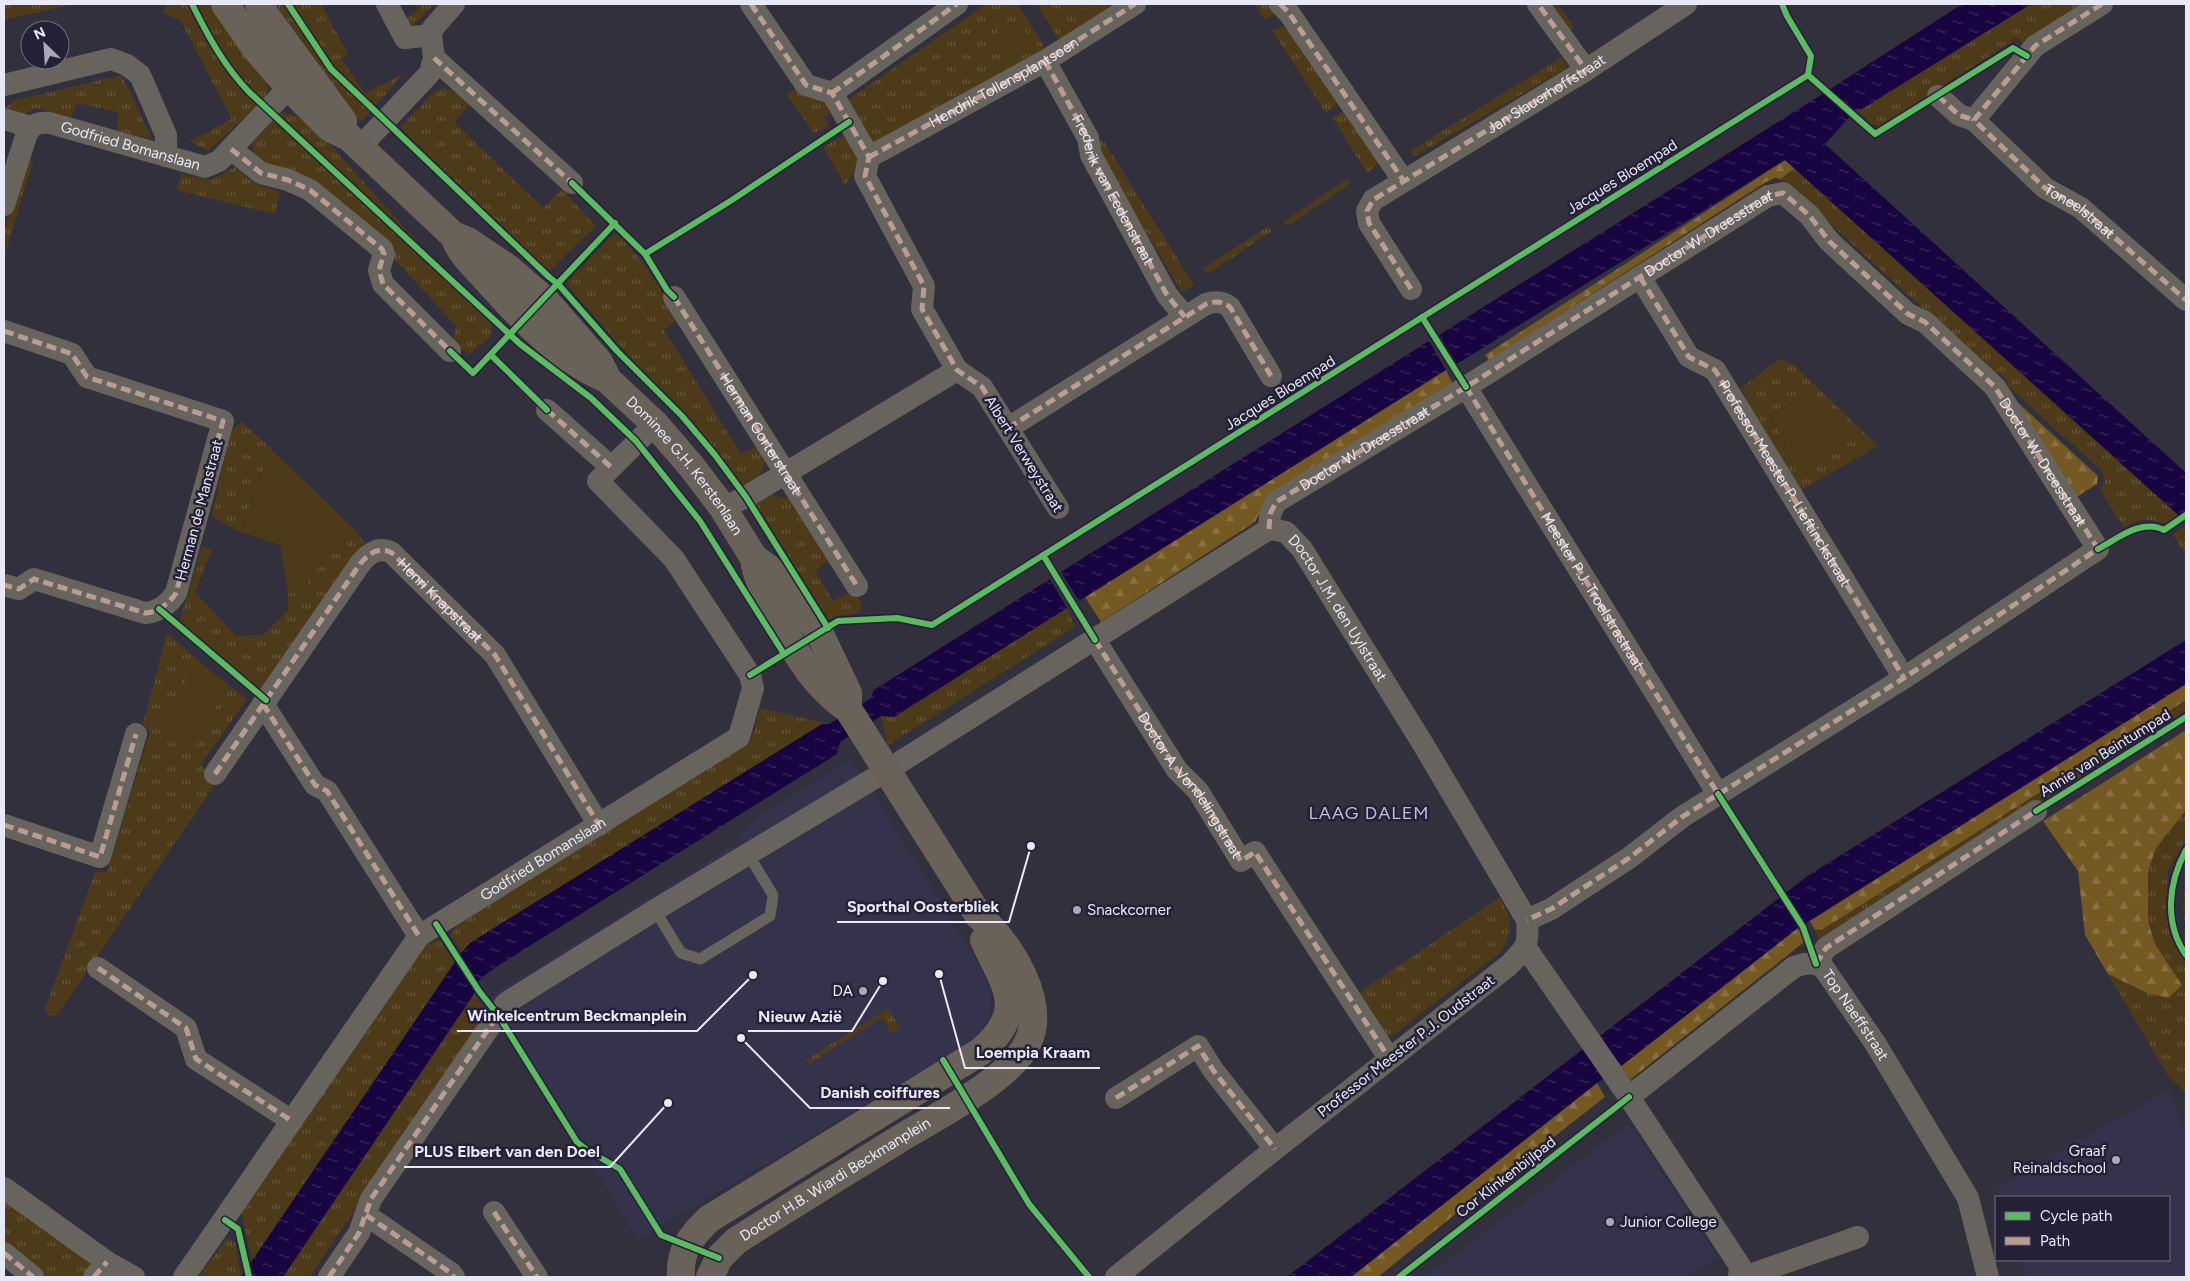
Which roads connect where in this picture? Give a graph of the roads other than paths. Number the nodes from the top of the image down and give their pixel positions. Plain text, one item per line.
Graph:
1 (225, 4) edge
2 (259, 4) edge
3 (387, 4) edge
4 (454, 4) edge
5 (750, 4) edge
6 (957, 4) edge
7 (1134, 4) edge
8 (1280, 4) edge
9 (1538, 4) edge
10 (1686, 4) edge
11 (2102, 4) edge
12 (431, 35) junction
13 (434, 58) junction
14 (1045, 61) junction
15 (1586, 70) junction
16 (298, 80) junction
17 (4, 85) edge
18 (832, 93) junction
19 (1938, 96) dead end
20 (4, 119) edge
21 (1974, 120) junction
22 (31, 127) junction
23 (355, 142) junction
24 (231, 149) junction
25 (166, 156) junction
26 (869, 157) junction
27 (1403, 180) junction
28 (572, 183) dead end
29 (4, 205) edge
30 (1640, 277) junction
31 (1412, 289) dead end
32 (674, 297) dead end
33 (2186, 300) edge
34 (1185, 317) junction
35 (4, 332) edge
36 (450, 351) dead end
37 (957, 370) junction
38 (1271, 376) dead end
39 (1466, 387) junction
40 (548, 410) dead end
41 (654, 424) junction
42 (1008, 428) junction
43 (611, 467) junction
44 (786, 472) junction
45 (723, 508) junction
46 (1058, 508) dead end
47 (1270, 529) junction
48 (4, 585) edge
49 (857, 586) dead end
50 (1095, 640) junction
51 (1904, 678) junction
52 (263, 704) junction
53 (136, 734) dead end
54 (886, 771) junction
55 (215, 774) dead end
56 (1718, 794) junction
57 (2036, 811) dead end
58 (4, 825) edge
59 (599, 825) junction
60 (748, 854) junction
61 (655, 910) junction
62 (978, 916) junction
63 (1527, 935) junction
64 (419, 936) junction
65 (1816, 964) junction
66 (98, 968) dead end
67 (1389, 1058) junction
68 (1629, 1097) junction
69 (1116, 1098) dead end
70 (292, 1121) junction
71 (1275, 1149) junction
72 (4, 1188) edge
73 (494, 1212) dead end
74 (366, 1215) junction
75 (1858, 1237) dead end
76 (4, 1253) edge
77 (101, 1270) edge
78 (1739, 1276) edge
79 (33, 1277) edge
80 (134, 1277) edge
81 (184, 1277) edge
82 (329, 1277) edge
83 (454, 1277) edge
84 (537, 1277) edge
85 (681, 1277) edge
86 (710, 1277) edge
87 (1116, 1277) edge
88 (1988, 1277) edge

1 - 16 street, Dominee G.H. Kerstenlaan
2 - 16 street, Dominee G.H. Kerstenlaan
3 - 12 street
4 - 12 street
5 - 18 street
6 - 18 street
7 - 14 street, Hendrik Tollensplantsoen
8 - 27 street
9 - 15 street
10 - 15 street, Jan Slauerhoffstraat
11 - 21 street
12 - 13 street
13 - 23 street
13 - 28 street
14 - 26 street, Hendrik Tollensplantsoen
14 - 34 street, Frederik van Eedenstraat
15 - 27 street, Jan Slauerhoffstraat
16 - 23 street, Dominee G.H. Kerstenlaan
16 - 24 street, Godfried Bomanslaan
17 - 25 street
18 - 26 street
19 - 21 street, Toneelstraat
20 - 22 street
21 - 33 street, Toneelstraat
22 - 25 street, Godfried Bomanslaan
22 - 29 street
23 - 41 street, Dominee G.H. Kerstenlaan
24 - 25 street, Godfried Bomanslaan
24 - 36 street
26 - 37 street, Albert Verweystraat
27 - 31 street, Jan Slauerhoffstraat
30 - 39 street, Doctor W. Dreesstraat
30 - 51 street, Professor Meester P. Lieftinckstraat
30 - 51 street, Doctor W. Dreesstraat
32 - 44 street, Herman Gorterstraat
34 - 38 street
34 - 42 street
35 - 48 street, Herman de Manstraat
37 - 42 street, Albert Verweystraat
37 - 44 street
39 - 47 street, Doctor W. Dreesstraat
39 - 56 street, Meester P.J. Troelstrastraat
40 - 43 street
41 - 43 street, Godfried Bomanslaan
41 - 45 street, Dominee G.H. Kerstenlaan
42 - 46 street, Albert Verweystraat
43 - 59 street, Godfried Bomanslaan
44 - 45 street
44 - 49 street, Herman Gorterstraat
45 - 54 street, Dominee G.H. Kerstenlaan
47 - 50 street, Doctor J.M. den Uylstraat
47 - 63 street, Doctor J.M. den Uylstraat
50 - 54 street, Doctor J.M. den Uylstraat
50 - 67 street, Doctor A. Vondelingstraat
51 - 56 street
52 - 55 street, Henri Knapstraat
52 - 59 street, Henri Knapstraat
52 - 64 street
53 - 58 street
54 - 60 street, Doctor J.M. den Uylstraat
54 - 62 street, Doctor H.B. Wiardi Beckmanplein
56 - 63 street
57 - 65 street, Annie van Beintumpad
59 - 64 street, Godfried Bomanslaan
60 - 61 street, Doctor J.M. den Uylstraat
60 - 61 lane
61 - 74 street, Doctor J.M. den Uylstraat
62 - 85 street, Doctor H.B. Wiardi Beckmanplein
62 - 86 street, Doctor H.B. Wiardi Beckmanplein
63 - 67 street, Professor Meester P.J. Oudstraat
63 - 68 street, Doctor J.M. den Uylstraat
64 - 70 street, Godfried Bomanslaan
65 - 68 street, Top Naeffstraat
65 - 88 street, Top Naeffstraat
66 - 70 street
67 - 71 street, Professor Meester P.J. Oudstraat
68 - 78 street
69 - 71 street
70 - 81 street, Godfried Bomanslaan
71 - 87 street, Professor Meester P.J. Oudstraat
72 - 77 street
73 - 84 street
74 - 82 street, Doctor J.M. den Uylstraat
74 - 83 street
75 - 78 street
76 - 79 street
77 - 80 street

